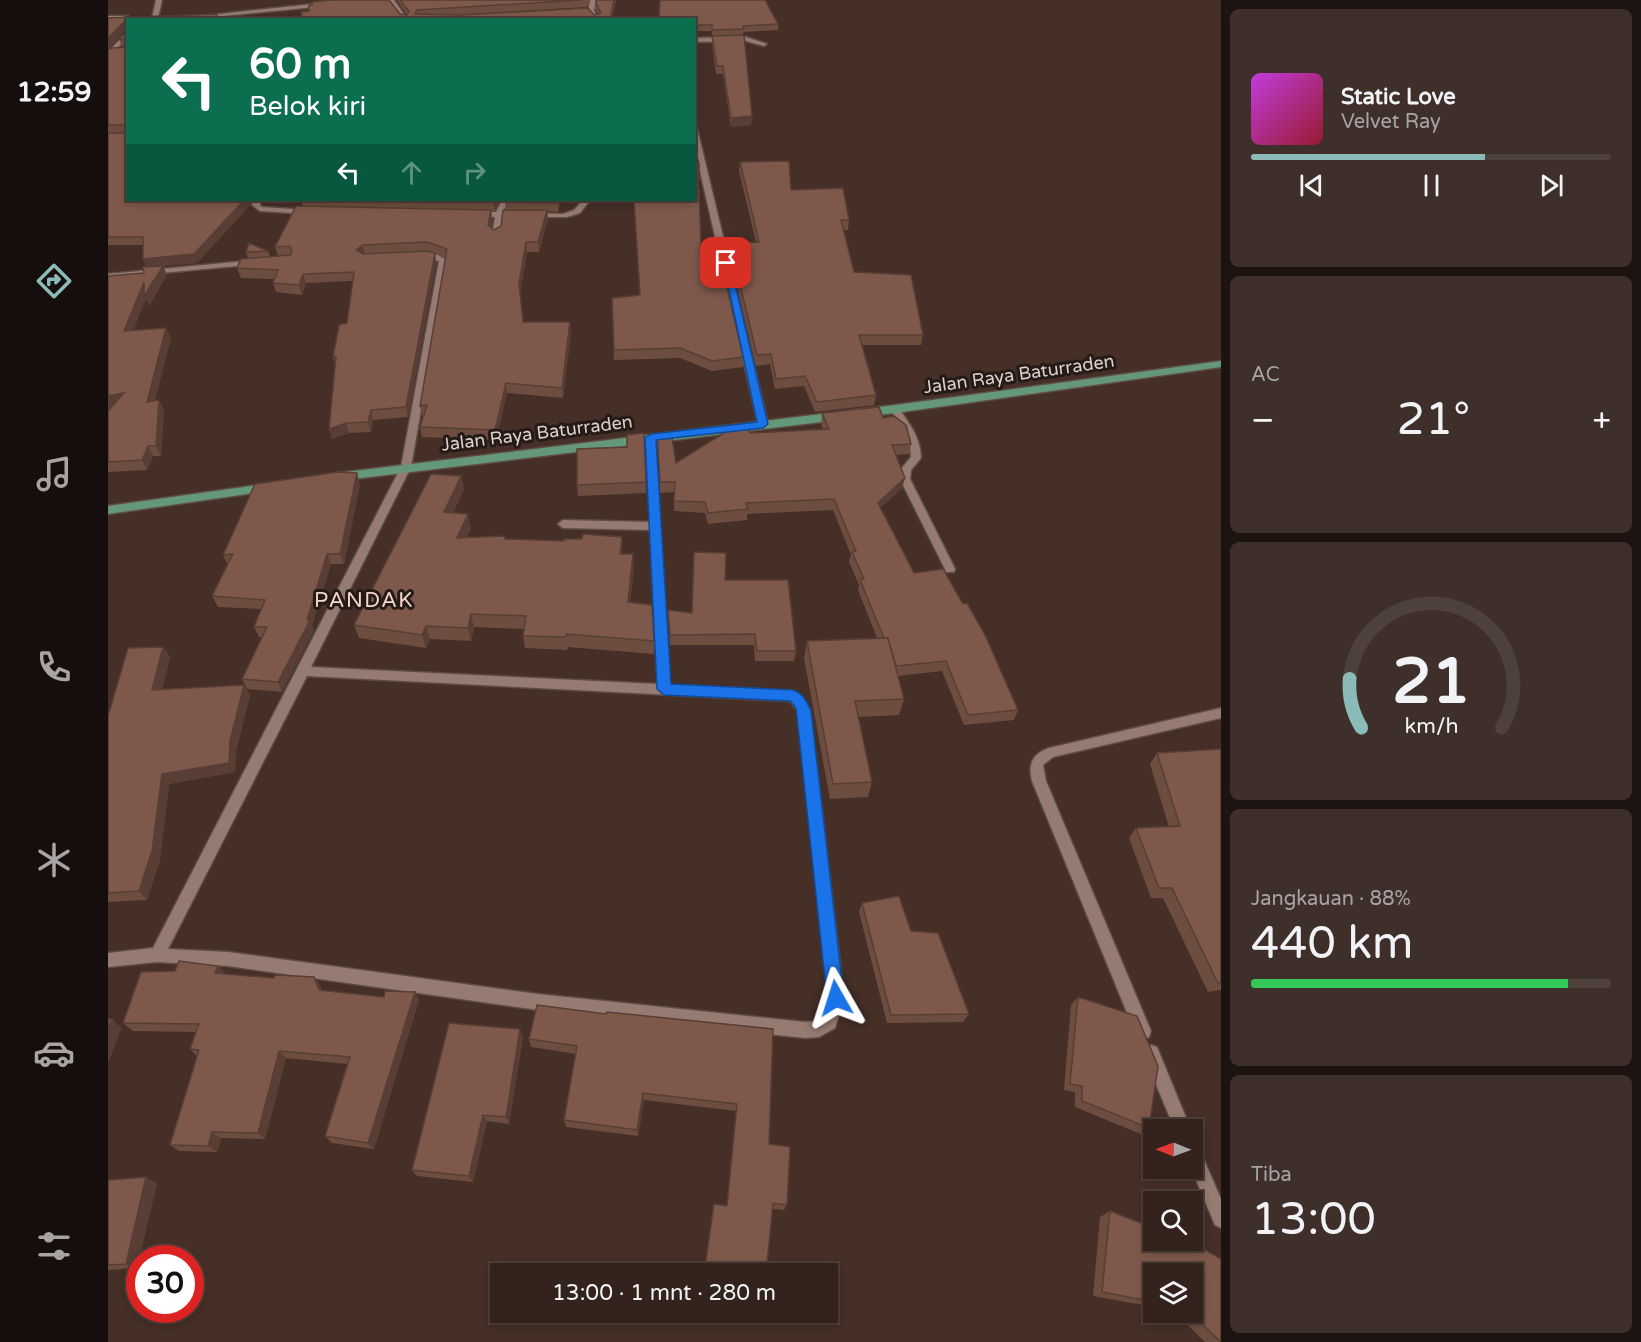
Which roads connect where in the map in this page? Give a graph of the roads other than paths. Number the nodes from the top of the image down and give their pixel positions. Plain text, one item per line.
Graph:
1 (159, 0) edge
2 (593, 0) edge
3 (392, 1) edge
4 (328, 4) edge
5 (591, 11) junction
6 (580, 12) edge
7 (198, 16) edge
8 (108, 18) edge
9 (140, 18) edge
10 (147, 18) edge
11 (155, 18) edge
12 (165, 18) edge
13 (405, 18) edge
14 (596, 18) edge
15 (126, 35) edge
16 (696, 40) edge
17 (764, 44) dead end
18 (120, 51) edge
19 (109, 54) edge
20 (696, 139) edge
21 (256, 201) edge
22 (505, 201) edge
23 (586, 201) edge
24 (322, 213) edge
25 (469, 214) edge
26 (499, 214) junction
27 (496, 235) edge
28 (407, 257) edge
29 (270, 261) edge
30 (108, 276) edge
31 (1221, 364) edge
32 (895, 409) junction
33 (763, 424) junction
34 (651, 438) junction
35 (406, 468) junction
36 (326, 479) edge
37 (280, 486) edge
38 (108, 510) edge
39 (563, 524) dead end
40 (655, 526) junction
41 (951, 569) dead end
42 (303, 671) junction
43 (664, 689) junction
44 (1221, 713) edge
45 (157, 955) junction
46 (108, 960) edge
47 (1178, 1119) edge
48 (1203, 1177) edge
49 (1221, 1219) edge

1 - 11 street
2 - 5 street
3 - 13 street
4 - 7 street
5 - 6 street
5 - 14 street
8 - 9 street
10 - 11 street
11 - 12 street
15 - 19 street
16 - 17 street
18 - 19 street
20 - 33 street
21 - 24 street
22 - 26 street
23 - 26 street
25 - 26 street
26 - 27 street
28 - 35 street
29 - 30 street
31 - 32 main road, Jalan Raya Baturraden
32 - 33 main road, Jalan Raya Baturraden
32 - 41 street
33 - 34 main road, Jalan Raya Baturraden
34 - 35 main road, Jalan Raya Baturraden
34 - 40 street
35 - 36 main road, Jalan Raya Baturraden
35 - 42 street
37 - 38 main road
39 - 40 street
40 - 43 street
42 - 43 street
42 - 45 street
43 - 45 street
44 - 47 street
45 - 46 street
48 - 49 street

